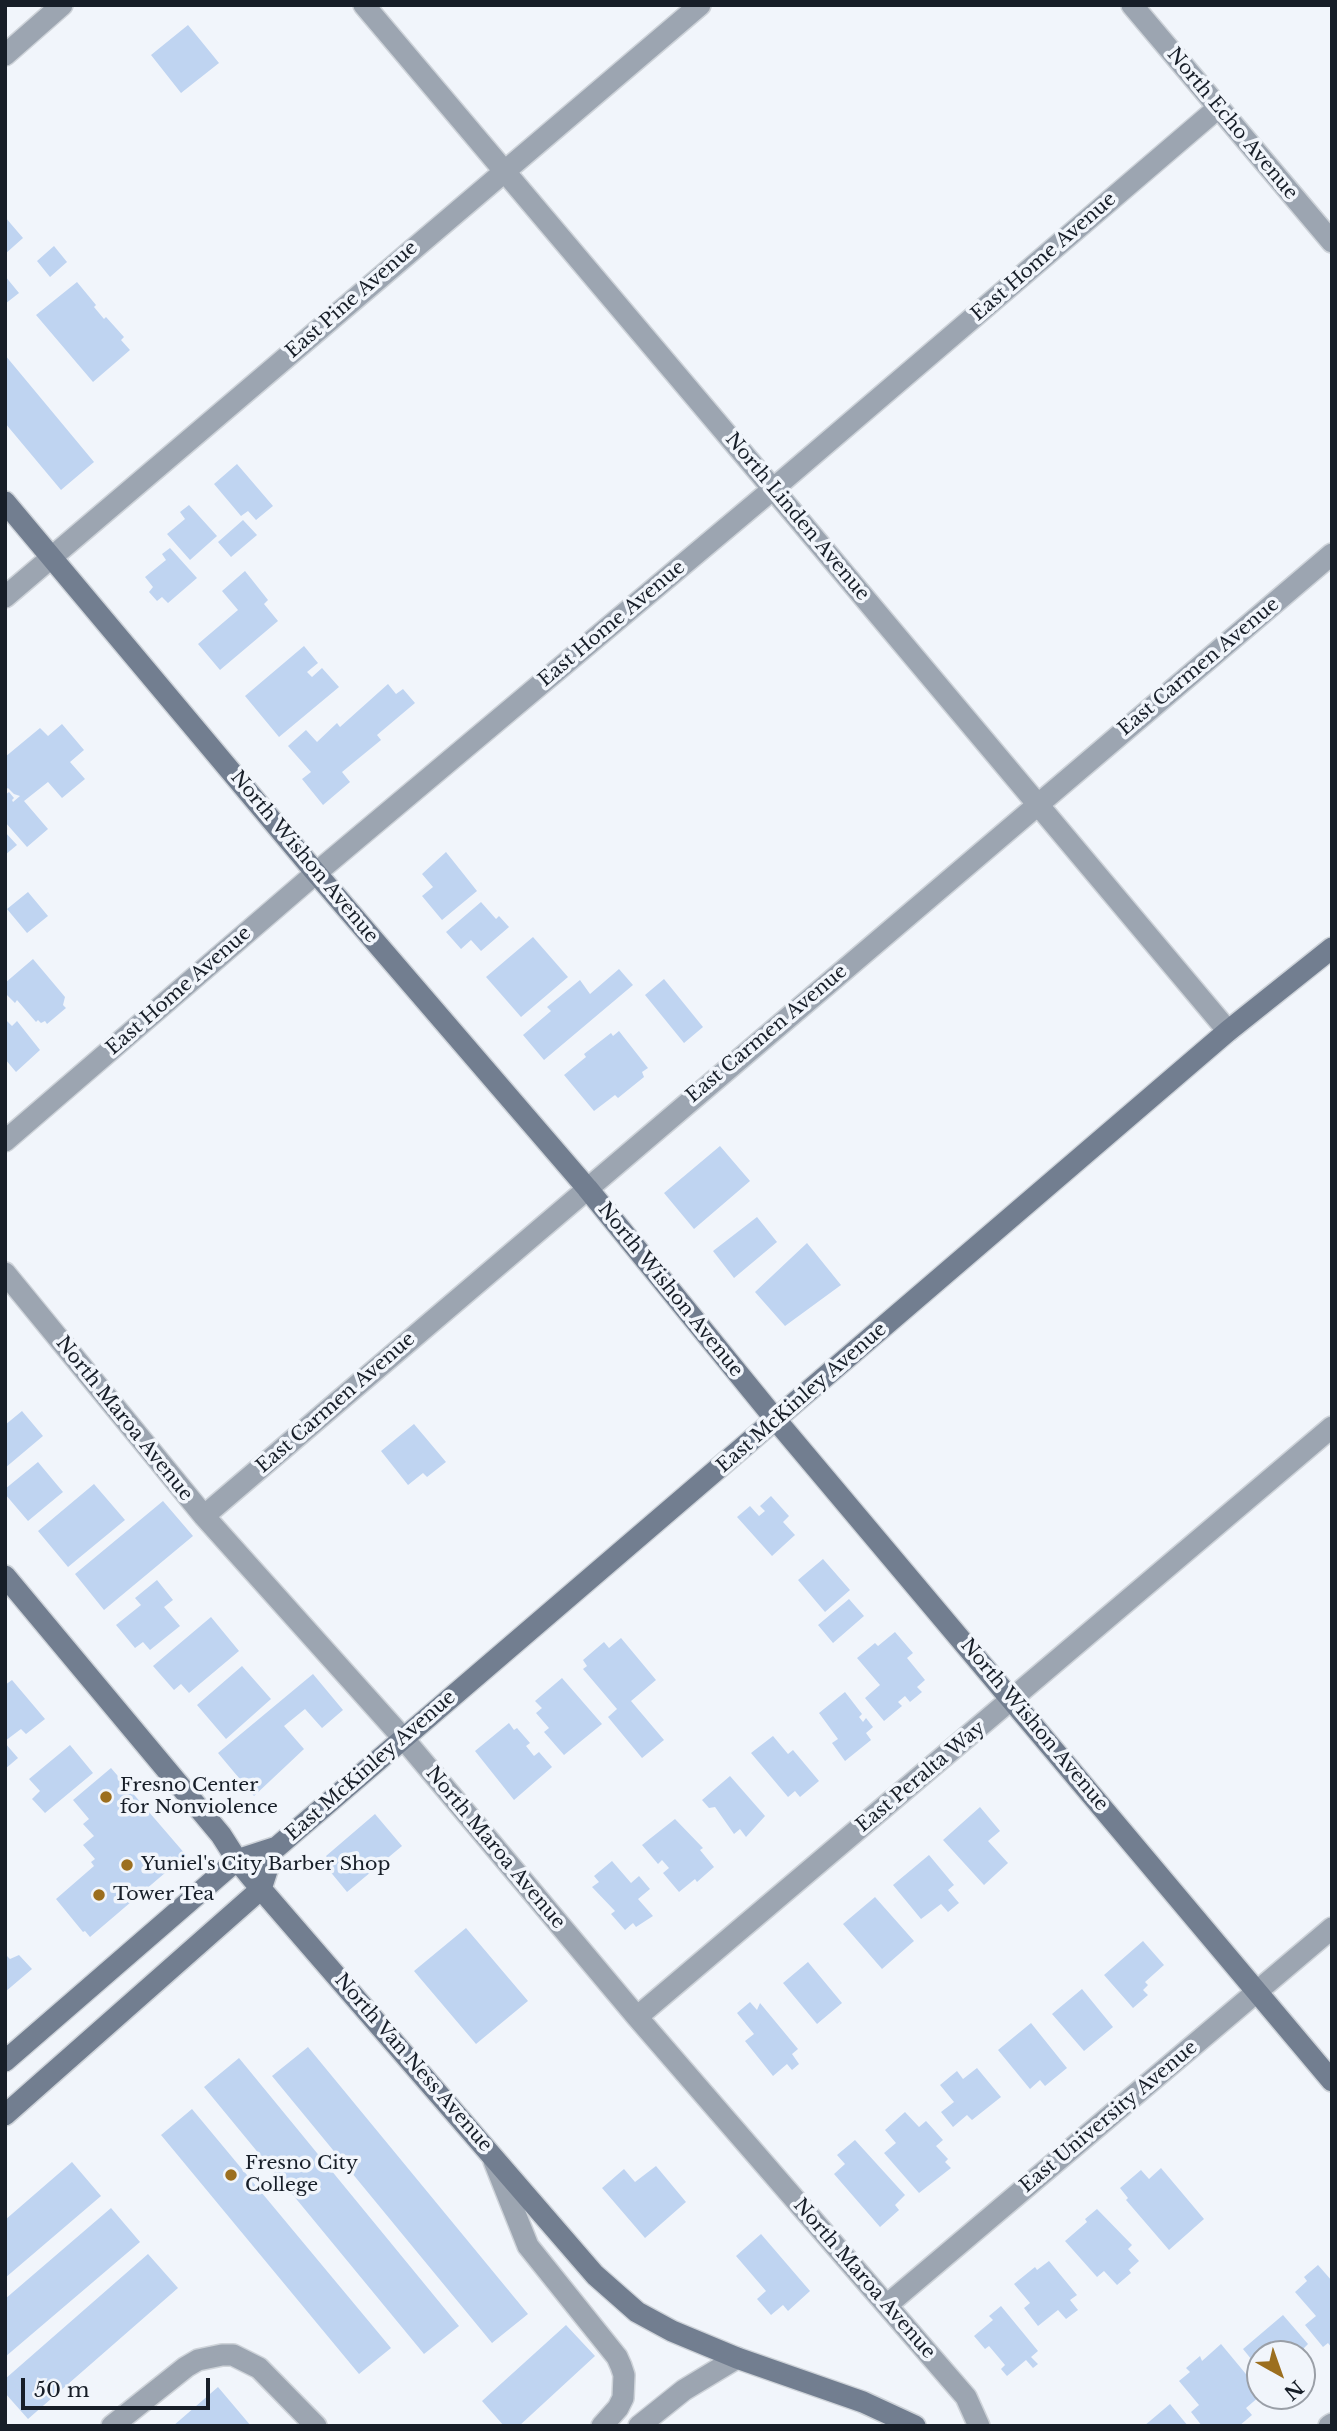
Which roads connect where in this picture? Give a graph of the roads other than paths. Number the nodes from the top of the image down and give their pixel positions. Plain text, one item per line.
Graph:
1 (62, 5) edge
2 (363, 5) edge
3 (700, 5) edge
4 (1132, 5) edge
5 (5, 55) edge
6 (1218, 108) junction
7 (503, 171) junction
8 (1332, 242) edge
9 (773, 489) junction
10 (5, 502) edge
11 (1332, 554) edge
12 (51, 558) junction
13 (5, 597) edge
14 (1038, 804) junction
15 (316, 873) junction
16 (1332, 948) edge
17 (1228, 1031) junction
18 (5, 1141) edge
19 (587, 1188) junction
20 (5, 1273) edge
21 (776, 1420) junction
22 (1332, 1427) edge
23 (204, 1516) junction
24 (5, 1576) edge
25 (1013, 1699) junction
26 (403, 1738) junction
27 (274, 1850) junction
28 (237, 1860) junction
29 (261, 1889) junction
30 (1332, 1928) edge
31 (1257, 1992) junction
32 (637, 2017) junction
33 (5, 2061) edge
34 (1332, 2081) edge
35 (5, 2115) edge
36 (490, 2152) junction
37 (887, 2305) junction
38 (737, 2358) junction
39 (112, 2426) edge
40 (316, 2426) edge
41 (602, 2426) edge
42 (639, 2426) edge
43 (915, 2426) edge
44 (979, 2426) edge

1 - 5 street
2 - 7 street, North Linden Avenue
3 - 7 street, East Pine Avenue
4 - 6 street, North Echo Avenue
6 - 8 street, North Echo Avenue
6 - 9 street, East Home Avenue
7 - 9 street, North Linden Avenue
7 - 12 street, East Pine Avenue
9 - 14 street, North Linden Avenue
9 - 15 street, East Home Avenue
10 - 12 main road, North Wishon Avenue
11 - 14 street, East Carmen Avenue
12 - 13 street, East Pine Avenue
12 - 15 main road, North Wishon Avenue
14 - 17 street, North Linden Avenue
14 - 19 street, East Carmen Avenue
15 - 18 street, East Home Avenue
15 - 19 main road, North Wishon Avenue
16 - 17 main road, East McKinley Avenue
17 - 21 main road, East McKinley Avenue
19 - 21 main road, North Wishon Avenue
19 - 23 street, East Carmen Avenue
20 - 23 street, North Maroa Avenue
21 - 25 main road, North Wishon Avenue
21 - 26 main road, East McKinley Avenue
22 - 25 street, East Peralta Way
23 - 26 street, North Maroa Avenue
24 - 28 main road, North Van Ness Avenue
25 - 31 main road, North Wishon Avenue
25 - 32 street, East Peralta Way
26 - 27 main road, East McKinley Avenue
26 - 32 street, North Maroa Avenue
27 - 28 main road, East McKinley Avenue
27 - 29 main road, East McKinley Avenue
28 - 29 main road, North Van Ness Avenue
28 - 33 main road, East McKinley Avenue
29 - 35 main road
29 - 36 main road, North Van Ness Avenue
30 - 31 street, East University Avenue
31 - 34 main road, North Wishon Avenue
31 - 37 street, East University Avenue
32 - 37 street, North Maroa Avenue
36 - 38 main road, North Van Ness Avenue
36 - 41 street
37 - 44 street, North Maroa Avenue
38 - 42 street
38 - 43 main road, North Van Ness Avenue
39 - 40 street

